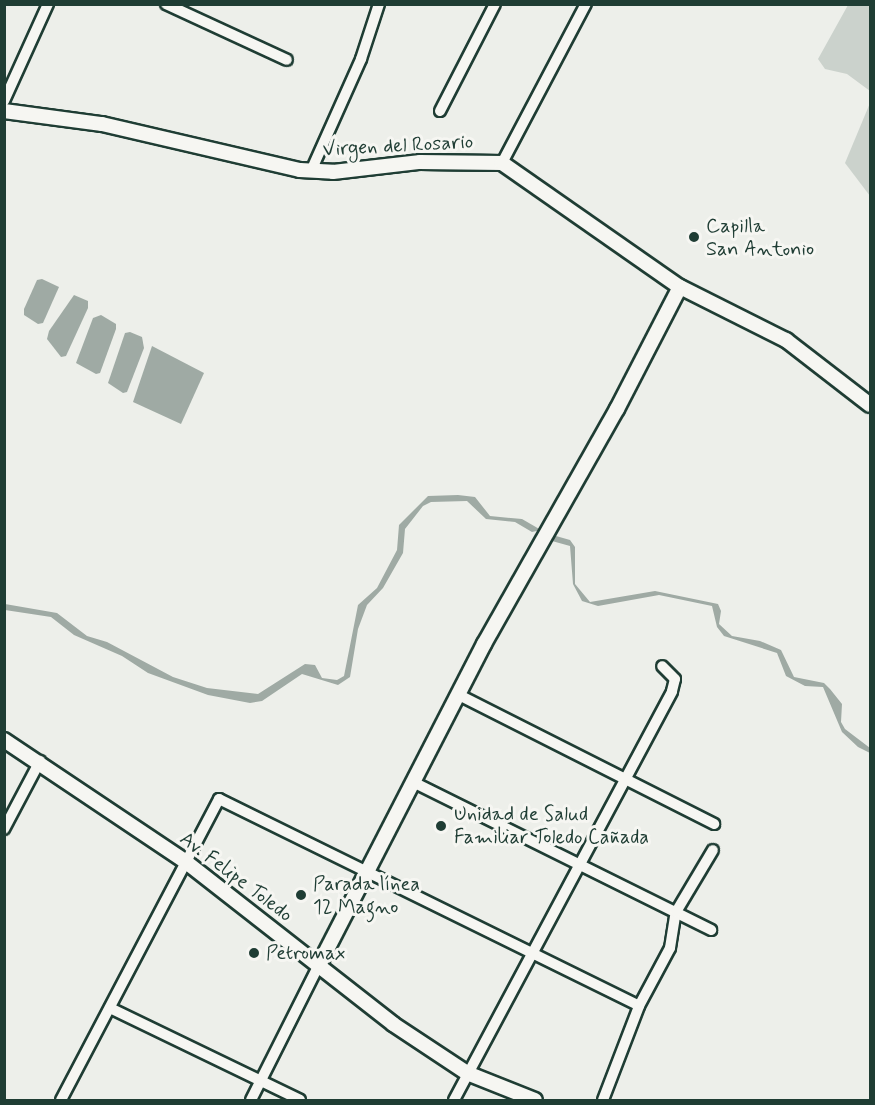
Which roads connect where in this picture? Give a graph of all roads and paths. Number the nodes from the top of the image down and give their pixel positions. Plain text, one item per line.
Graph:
1 (48, 4) edge
2 (166, 4) edge
3 (379, 4) edge
4 (495, 4) edge
5 (586, 4) edge
6 (287, 60) dead end
7 (4, 101) edge
8 (4, 111) edge
9 (440, 111) dead end
10 (502, 163) junction
11 (311, 171) junction
12 (680, 287) junction
13 (870, 405) edge
14 (662, 666) dead end
15 (459, 695) junction
16 (4, 740) edge
17 (40, 762) junction
18 (626, 779) junction
19 (413, 782) junction
20 (714, 824) dead end
21 (4, 829) edge
22 (714, 850) dead end
23 (186, 862) junction
24 (580, 864) junction
25 (365, 872) junction
26 (676, 912) junction
27 (711, 930) dead end
28 (531, 954) junction
29 (319, 965) junction
30 (639, 1006) junction
31 (110, 1008) junction
32 (467, 1073) junction
33 (261, 1082) junction
34 (62, 1100) edge
35 (251, 1101) edge
36 (300, 1101) edge
37 (454, 1101) edge
38 (535, 1101) edge
39 (603, 1101) edge

1 - 7 street
2 - 6 street
3 - 11 street
4 - 9 street
5 - 10 street
8 - 11 street, Virgen del Rosario
10 - 11 street, Virgen del Rosario
10 - 12 street
12 - 13 street
12 - 15 street
14 - 18 street
15 - 18 street
15 - 19 street
16 - 17 street, Av. Felipe Toledo
17 - 21 street
17 - 23 street, Av. Felipe Toledo
18 - 20 street
18 - 24 street
19 - 24 street
19 - 25 street
22 - 26 street
23 - 25 street
23 - 29 street, Av. Felipe Toledo
23 - 31 street
24 - 26 street
24 - 28 street
25 - 28 street
25 - 29 street
26 - 27 street
26 - 30 street
28 - 30 street
28 - 32 street
29 - 32 street, Av. Felipe Toledo
29 - 33 street
30 - 39 street
31 - 33 street
31 - 34 street
32 - 37 street
32 - 38 street, Av. Felipe Toledo
33 - 35 street
33 - 36 street

